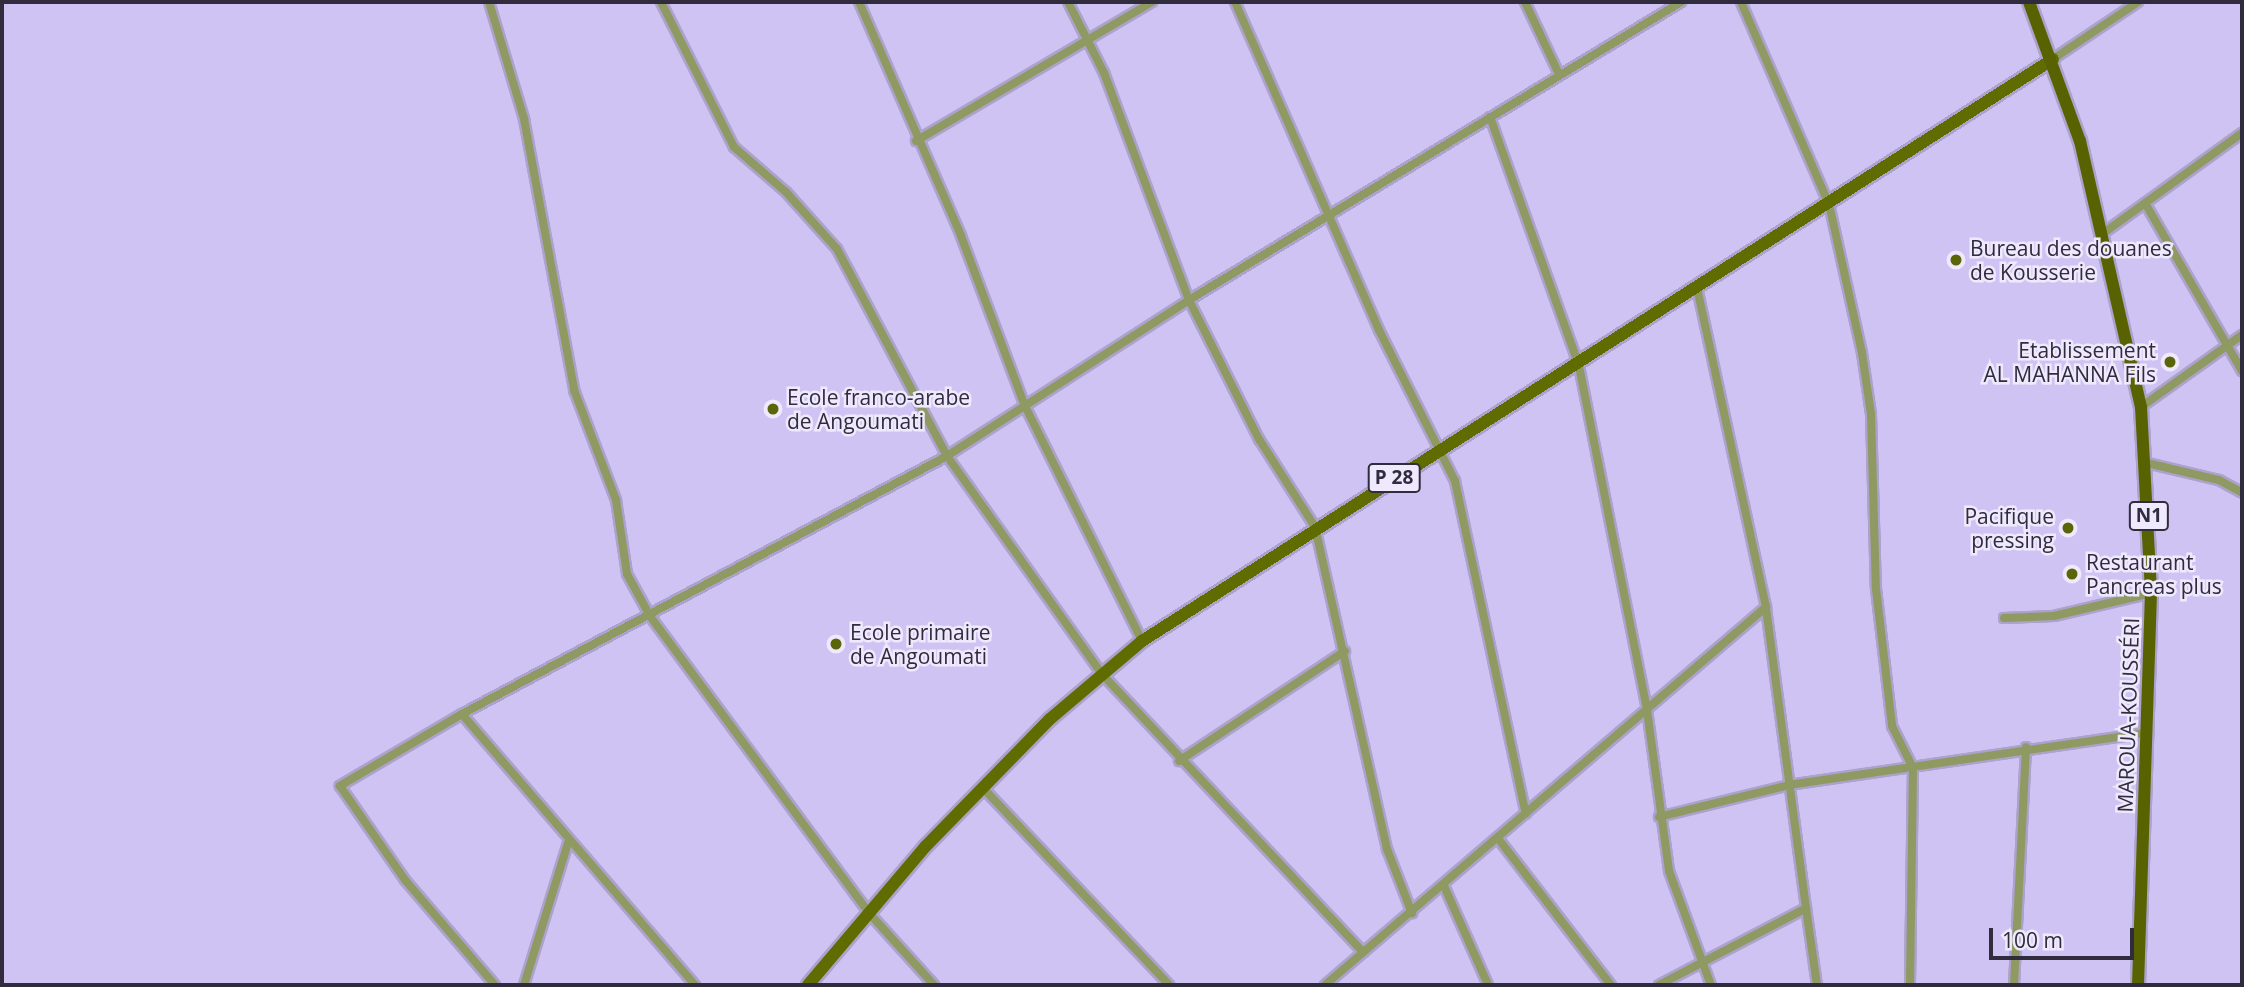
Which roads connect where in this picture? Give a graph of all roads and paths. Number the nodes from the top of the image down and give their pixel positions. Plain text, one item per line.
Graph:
1 (489, 2) edge
2 (661, 2) edge
3 (859, 2) edge
4 (1068, 2) edge
5 (1152, 2) edge
6 (1235, 2) edge
7 (1525, 2) edge
8 (1681, 2) edge
9 (1741, 2) edge
10 (2029, 2) edge
11 (2138, 2) edge
12 (1088, 44) junction
13 (2053, 59) junction
14 (1558, 72) junction
15 (1490, 117) junction
16 (2242, 133) edge
17 (916, 141) junction
18 (2146, 203) junction
19 (1829, 204) junction
20 (1330, 214) junction
21 (2105, 232) junction
22 (1697, 289) junction
23 (1189, 300) junction
24 (2242, 335) edge
25 (2228, 345) junction
26 (1579, 366) junction
27 (2242, 371) edge
28 (1025, 407) junction
29 (2141, 407) junction
30 (1442, 448) junction
31 (947, 456) junction
32 (2147, 463) junction
33 (2242, 494) edge
34 (1315, 527) junction
35 (2151, 593) junction
36 (1766, 607) junction
37 (649, 616) junction
38 (2004, 618) dead end
39 (1142, 641) junction
40 (1345, 651) junction
41 (1101, 673) junction
42 (1647, 710) junction
43 (462, 714) junction
44 (2147, 733) junction
45 (2026, 747) junction
46 (1179, 761) junction
47 (1913, 768) junction
48 (1789, 785) junction
49 (983, 788) junction
50 (1526, 814) junction
51 (1659, 817) junction
52 (1500, 841) junction
53 (568, 843) junction
54 (1444, 887) junction
55 (1806, 908) junction
56 (869, 913) junction
57 (1412, 913) junction
58 (1363, 953) junction
59 (1703, 966) junction
60 (495, 985) edge
61 (524, 985) edge
62 (695, 985) edge
63 (808, 985) edge
64 (934, 985) edge
65 (1169, 985) edge
66 (1325, 985) edge
67 (1488, 985) edge
68 (1611, 985) edge
69 (1659, 985) edge
70 (1711, 985) edge
71 (1818, 985) edge
72 (1910, 985) edge
73 (2014, 985) edge
74 (2138, 985) edge

1 - 37 street
2 - 31 street
3 - 17 street
4 - 12 street
5 - 12 street
6 - 20 street
7 - 14 street
8 - 14 street
9 - 19 street
10 - 13 highway, MAROUA-KOUSSÉRI / N1
11 - 13 street
12 - 17 street
12 - 23 street
13 - 19 main road, P 28
13 - 21 highway, MAROUA-KOUSSÉRI / N1
14 - 15 street
15 - 20 street
15 - 26 street
16 - 18 street
17 - 28 street
18 - 21 street
18 - 25 street
19 - 22 main road, P 28
19 - 47 street
20 - 23 street
20 - 30 street
21 - 29 highway, MAROUA-KOUSSÉRI / N1
22 - 26 main road, P 28
22 - 36 street
23 - 28 street
23 - 34 street
24 - 25 street
25 - 27 street
25 - 29 street
26 - 30 main road, P 28
26 - 42 street
28 - 31 street
28 - 39 street
29 - 32 highway, MAROUA-KOUSSÉRI / N1
30 - 34 main road, P 28
30 - 50 street
31 - 37 street
31 - 41 street
32 - 33 street
32 - 35 highway, MAROUA-KOUSSÉRI / N1
34 - 39 main road, P 28
34 - 40 street
35 - 38 street
35 - 44 highway, MAROUA-KOUSSÉRI / N1
36 - 42 street
36 - 48 street
37 - 43 street
37 - 56 street
39 - 41 main road, P 28
40 - 46 street
40 - 57 street
41 - 46 street
41 - 49 main road, P 28
42 - 50 street
42 - 51 street
43 - 53 street
43 - 60 street
44 - 45 street
44 - 74 highway, MAROUA-KOUSSÉRI / N1
45 - 47 street
45 - 73 street
46 - 58 street
47 - 48 street
47 - 72 street
48 - 51 street
48 - 55 street
49 - 56 main road, P 28
49 - 65 street
50 - 52 street
51 - 59 street
52 - 54 street
52 - 68 street
53 - 61 street
53 - 62 street
54 - 57 street
54 - 67 street
55 - 59 street
55 - 71 street
56 - 63 main road, P 28
56 - 64 street
57 - 58 street
58 - 66 street
59 - 69 street
59 - 70 street

